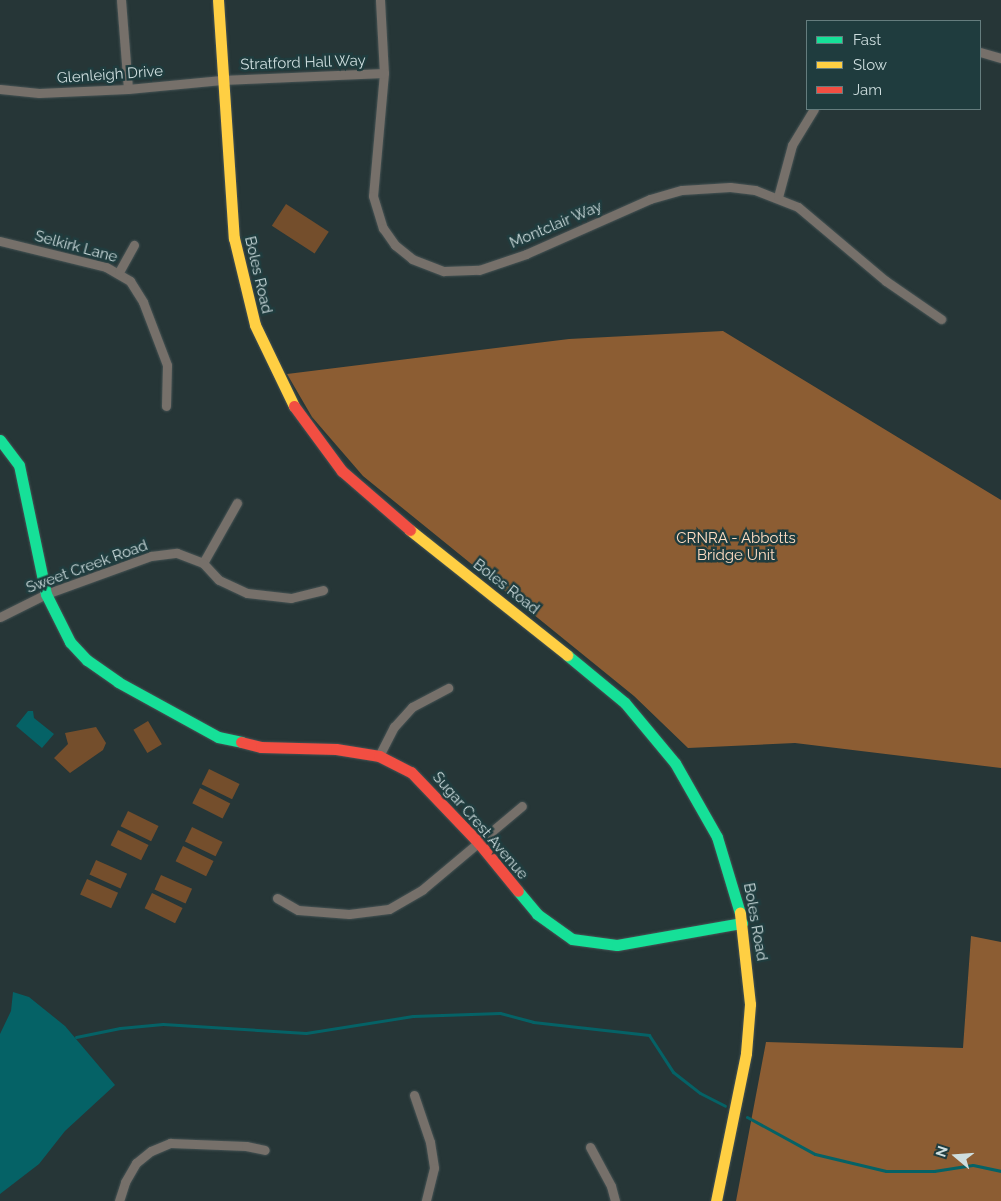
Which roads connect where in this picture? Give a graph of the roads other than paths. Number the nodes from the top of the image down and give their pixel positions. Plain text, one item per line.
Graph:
1 (122, 0) edge
2 (218, 0) edge
3 (380, 0) edge
4 (981, 52) edge
5 (1001, 58) edge
6 (384, 73) junction
7 (222, 80) junction
8 (128, 89) junction
9 (0, 90) edge
10 (813, 110) edge
11 (778, 197) junction
12 (0, 241) edge
13 (134, 244) dead end
14 (119, 272) junction
15 (941, 320) dead end
16 (166, 406) dead end
17 (0, 440) edge
18 (237, 503) dead end
19 (203, 563) junction
20 (323, 590) dead end
21 (46, 594) junction
22 (0, 617) edge
23 (448, 688) dead end
24 (380, 756) junction
25 (522, 806) dead end
26 (478, 842) junction
27 (277, 898) dead end
28 (742, 923) junction
29 (414, 1095) dead end
30 (590, 1147) dead end
31 (265, 1150) dead end
32 (119, 1201) edge
33 (426, 1201) edge
34 (615, 1201) edge
35 (716, 1201) edge

1 - 8 street
2 - 7 street, Boles Road
3 - 6 street, Montclair Way
4 - 5 street
6 - 7 street, Stratford Hall Way
6 - 11 street, Montclair Way
7 - 8 street, Glenleigh Drive
7 - 28 street, Boles Road
8 - 9 street, Glenleigh Drive
10 - 11 street
11 - 15 street, Montclair Way
12 - 14 street, Selkirk Lane
13 - 14 street
14 - 16 street, Selkirk Lane
17 - 21 street, Sugar Crest Avenue
18 - 19 street
19 - 20 street, Sweet Creek Road
19 - 21 street, Sweet Creek Road
21 - 22 street, Sweet Creek Road
21 - 24 street, Sugar Crest Avenue
23 - 24 street
24 - 26 street, Sugar Crest Avenue
25 - 26 street
26 - 27 street
26 - 28 street, Sugar Crest Avenue
28 - 35 street, Boles Road
29 - 33 street
30 - 34 street
31 - 32 street

